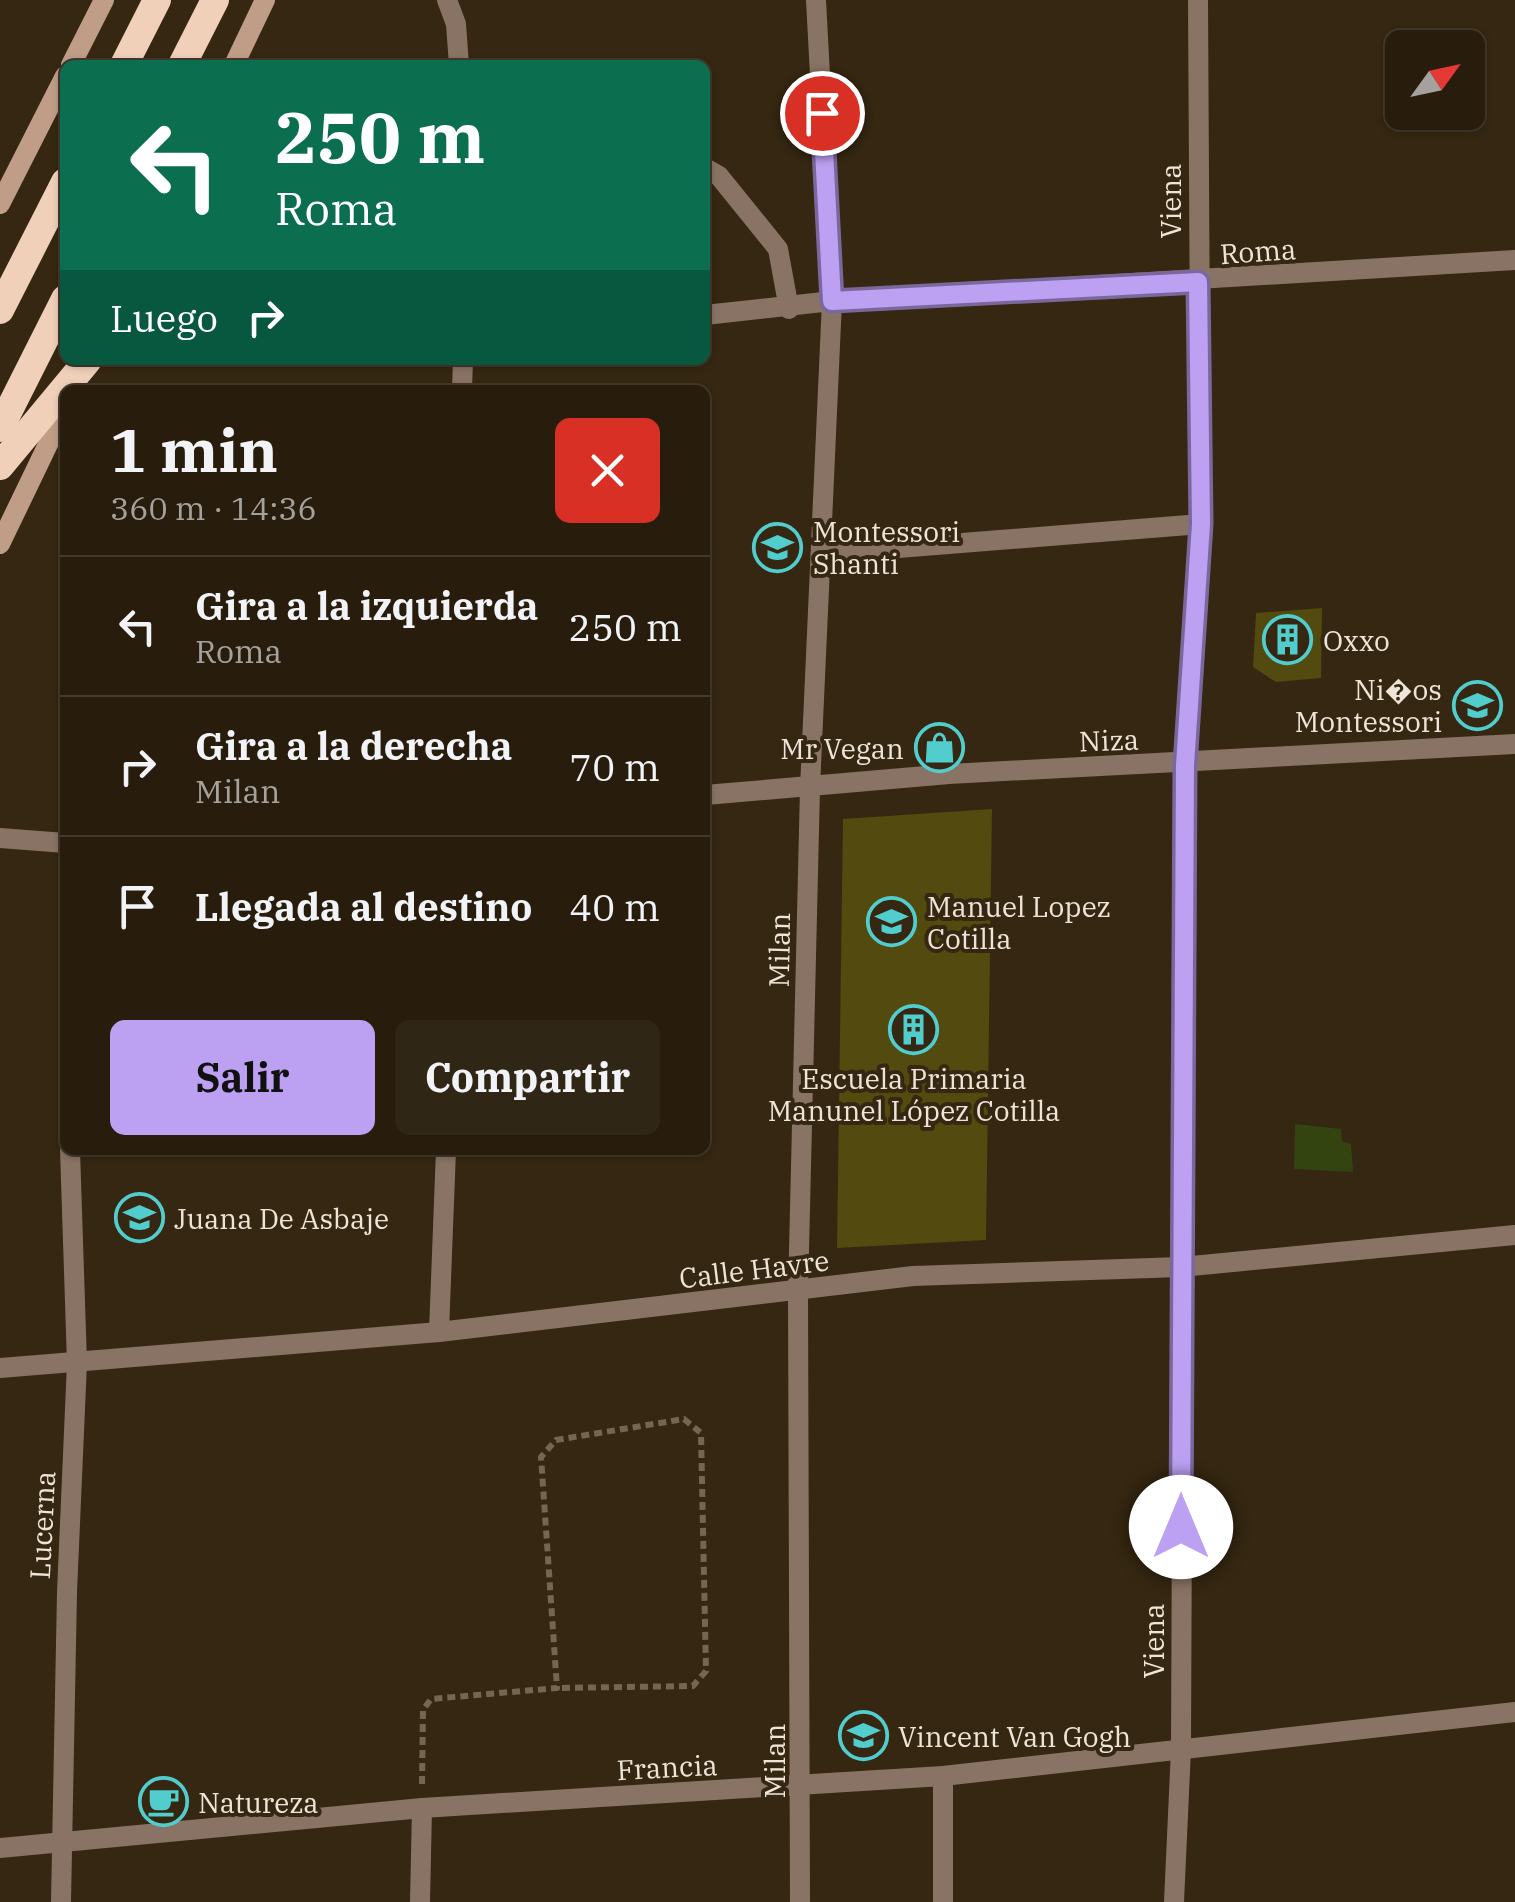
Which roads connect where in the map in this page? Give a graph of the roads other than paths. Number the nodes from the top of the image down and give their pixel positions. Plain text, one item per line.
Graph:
1 (104, 0) edge
2 (157, 0) edge
3 (214, 0) edge
4 (265, 0) edge
5 (446, 0) edge
6 (816, 0) edge
7 (1198, 0) edge
8 (74, 60) edge
9 (127, 60) edge
10 (184, 60) edge
11 (236, 60) edge
12 (459, 60) edge
13 (60, 86) edge
14 (710, 171) edge
15 (60, 192) edge
16 (0, 204) edge
17 (42, 228) junction
18 (1515, 260) edge
19 (0, 282) edge
20 (1198, 282) junction
21 (832, 301) junction
22 (60, 308) edge
23 (789, 308) junction
24 (0, 310) edge
25 (710, 316) edge
26 (85, 365) edge
27 (68, 385) edge
28 (60, 395) edge
29 (60, 426) edge
30 (0, 428) edge
31 (0, 466) edge
32 (1201, 524) junction
33 (0, 544) edge
34 (823, 554) junction
35 (1515, 744) edge
36 (1185, 765) junction
37 (810, 788) junction
38 (710, 796) edge
39 (0, 838) edge
40 (60, 843) edge
41 (70, 1155) edge
42 (446, 1155) edge
43 (1515, 1235) edge
44 (1181, 1267) junction
45 (798, 1293) junction
46 (440, 1332) junction
47 (77, 1364) junction
48 (0, 1368) edge
49 (1515, 1712) edge
50 (1181, 1749) junction
51 (943, 1776) junction
52 (803, 1787) junction
53 (422, 1808) junction
54 (64, 1843) junction
55 (0, 1848) edge
56 (61, 1902) edge
57 (420, 1902) edge
58 (800, 1902) edge
59 (943, 1902) edge
60 (1174, 1902) edge

1 - 8 main road
2 - 9 highway
3 - 10 highway
4 - 11 main road
5 - 12 street
6 - 21 street, Milan
7 - 20 street, Viena
13 - 16 main road
14 - 23 street
15 - 17 highway
17 - 19 highway
17 - 24 highway
18 - 20 street, Roma
20 - 21 street, Roma
20 - 32 street, Viena
21 - 23 street, Roma
21 - 34 street, Milan
22 - 30 highway
23 - 25 street, Roma
26 - 27 highway
28 - 31 highway
29 - 33 main road
32 - 34 street
32 - 36 street, Viena
34 - 37 street, Milan
35 - 36 street, Niza
36 - 37 street, Niza
36 - 44 street, Viena
37 - 38 street, Niza
37 - 45 street, Milan
39 - 40 street
41 - 47 street, Lucerna
42 - 46 street
43 - 44 street, Calle Havre
44 - 45 street, Calle Havre
44 - 50 street, Viena
45 - 46 street, Calle Havre
45 - 52 street, Milan
46 - 47 street, Calle Havre
47 - 48 street, Calle Havre
47 - 54 street, Lucerna
49 - 50 street, Francia
50 - 51 street, Francia
50 - 60 street, Viena
51 - 52 street, Francia
51 - 59 street
52 - 53 street, Francia
52 - 58 street, Milan
53 - 54 street, Francia
53 - 57 street
54 - 55 street, Francia
54 - 56 street, Lucerna

